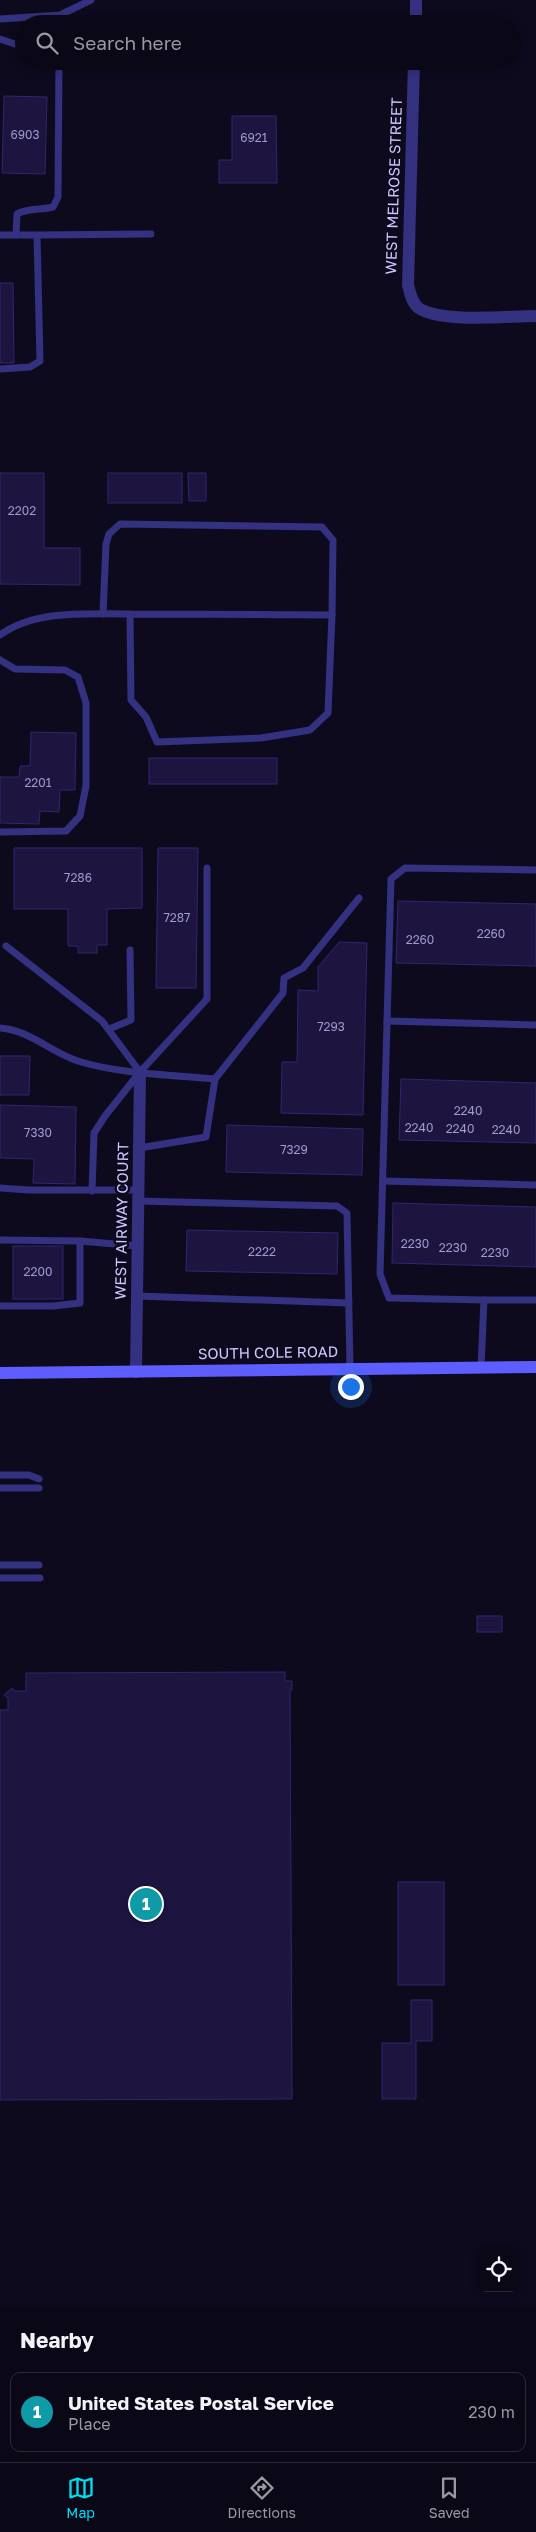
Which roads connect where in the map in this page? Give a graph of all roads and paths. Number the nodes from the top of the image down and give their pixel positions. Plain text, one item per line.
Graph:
1 (91, 0) edge
2 (416, 0) edge
3 (60, 15) edge
4 (416, 15) edge
5 (15, 18) edge
6 (0, 19) edge
7 (0, 39) edge
8 (15, 44) edge
9 (59, 70) edge
10 (414, 70) edge
11 (151, 234) dead end
12 (0, 235) edge
13 (16, 235) junction
14 (37, 235) junction
15 (536, 316) edge
16 (0, 369) edge
17 (103, 614) junction
18 (130, 614) junction
19 (332, 615) junction
20 (0, 635) edge
21 (0, 660) edge
22 (0, 832) edge
23 (208, 868) dead end
24 (536, 870) edge
25 (359, 898) dead end
26 (6, 946) dead end
27 (130, 950) dead end
28 (387, 1021) junction
29 (536, 1025) edge
30 (0, 1028) edge
31 (109, 1029) junction
32 (140, 1072) junction
33 (215, 1079) junction
34 (139, 1148) junction
35 (383, 1181) junction
36 (536, 1185) edge
37 (0, 1188) edge
38 (92, 1191) junction
39 (139, 1195) junction
40 (0, 1240) edge
41 (80, 1241) junction
42 (138, 1246) junction
43 (137, 1296) junction
44 (484, 1300) junction
45 (536, 1300) edge
46 (349, 1303) junction
47 (0, 1306) edge
48 (536, 1366) edge
49 (481, 1367) junction
50 (350, 1368) junction
51 (136, 1372) junction
52 (0, 1373) edge
53 (0, 1475) edge
54 (39, 1479) dead end
55 (0, 1488) edge
56 (39, 1488) dead end
57 (0, 1565) edge
58 (39, 1565) dead end
59 (0, 1578) edge
60 (40, 1578) dead end

1 - 3 lane
2 - 4 street
5 - 6 lane
7 - 8 lane
9 - 13 lane
10 - 15 street, WEST MELROSE STREET
11 - 14 lane
12 - 13 lane
13 - 14 lane
14 - 16 lane
17 - 18 lane
17 - 19 lane
17 - 20 lane
18 - 19 lane
18 - 19 lane
21 - 22 lane
23 - 32 lane
24 - 28 lane
25 - 33 lane
26 - 31 lane
27 - 31 lane
28 - 29 lane
28 - 35 lane
30 - 32 lane
31 - 32 lane
32 - 33 lane
32 - 34 street, WEST AIRWAY COURT
32 - 38 lane
33 - 34 lane
34 - 39 street, WEST AIRWAY COURT
35 - 36 lane
35 - 44 lane
37 - 38 lane
38 - 39 lane
39 - 42 street, WEST AIRWAY COURT
39 - 46 lane
40 - 41 lane
41 - 42 lane
41 - 47 lane
42 - 43 street, WEST AIRWAY COURT
43 - 46 lane
43 - 51 street, WEST AIRWAY COURT
44 - 45 lane
44 - 49 lane
46 - 50 lane
48 - 49 main road, SOUTH COLE ROAD
49 - 50 main road, SOUTH COLE ROAD
50 - 51 main road, SOUTH COLE ROAD
51 - 52 main road, SOUTH COLE ROAD
53 - 54 lane
55 - 56 lane
57 - 58 lane
59 - 60 lane

